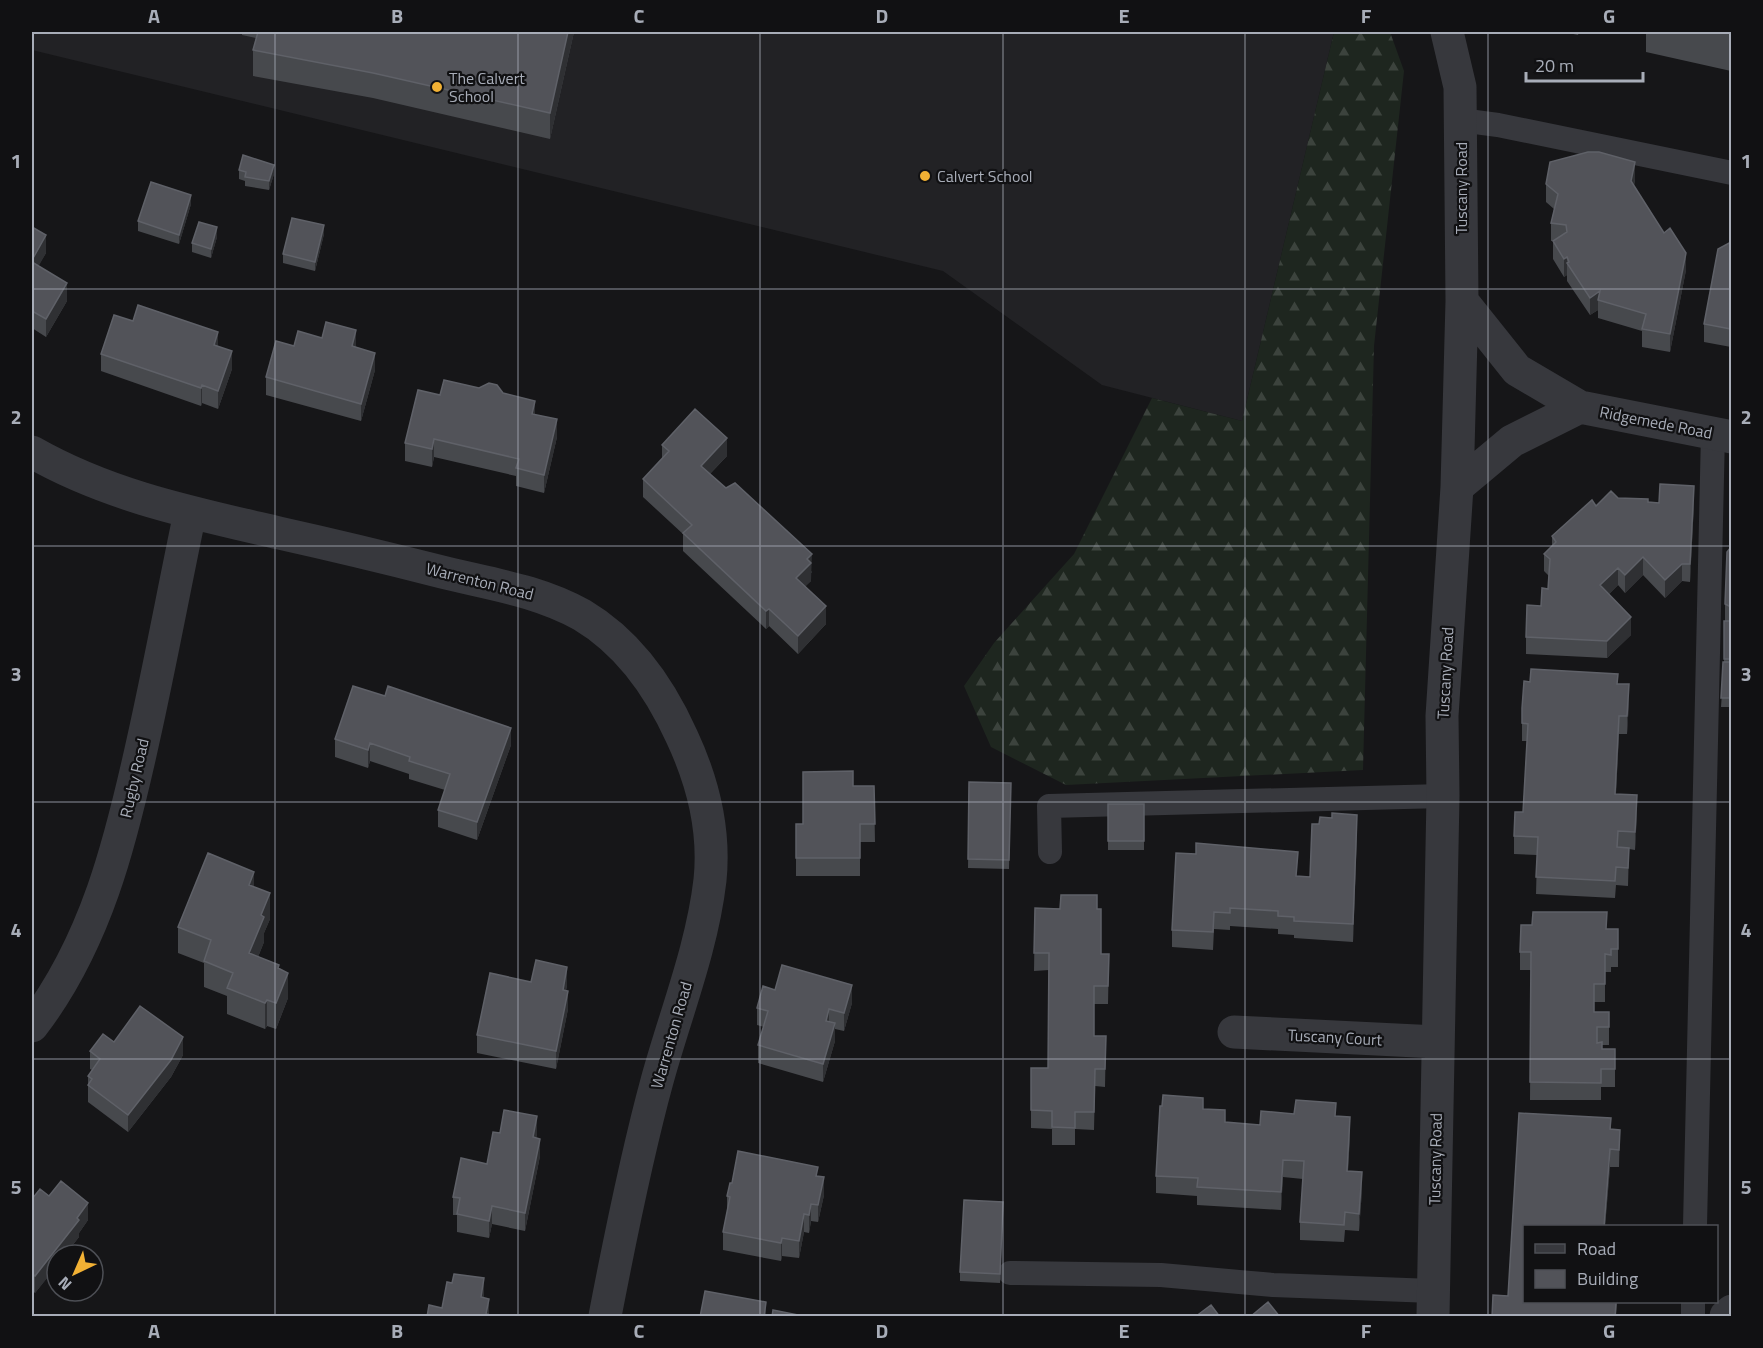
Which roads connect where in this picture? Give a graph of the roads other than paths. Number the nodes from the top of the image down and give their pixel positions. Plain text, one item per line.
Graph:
1 (1447, 32) edge
2 (1460, 120) junction
3 (1731, 173) edge
4 (1462, 301) junction
5 (1580, 407) junction
6 (1722, 435) edge
7 (32, 452) edge
8 (1457, 487) junction
9 (190, 513) junction
10 (1443, 796) junction
11 (1050, 852) dead end
12 (32, 1026) edge
13 (1233, 1032) dead end
14 (1437, 1042) junction
15 (1695, 1225) edge
16 (1011, 1273) dead end
17 (1433, 1304) edge
18 (1731, 1311) edge
19 (605, 1317) edge
20 (1726, 1317) edge

1 - 2 street, Tuscany Road
2 - 3 lane
2 - 4 street, Tuscany Road
4 - 5 street, Ridgemede Road
4 - 8 street, Tuscany Road
5 - 6 street, Ridgemede Road
5 - 8 street, Ridgemede Road
6 - 15 lane
7 - 9 street, Warrenton Road
8 - 10 street, Tuscany Road
9 - 12 street, Rugby Road
9 - 19 street, Warrenton Road
10 - 11 lane
10 - 14 street, Tuscany Road
13 - 14 street, Tuscany Court
14 - 17 street, Tuscany Road
16 - 17 lane
18 - 20 street

